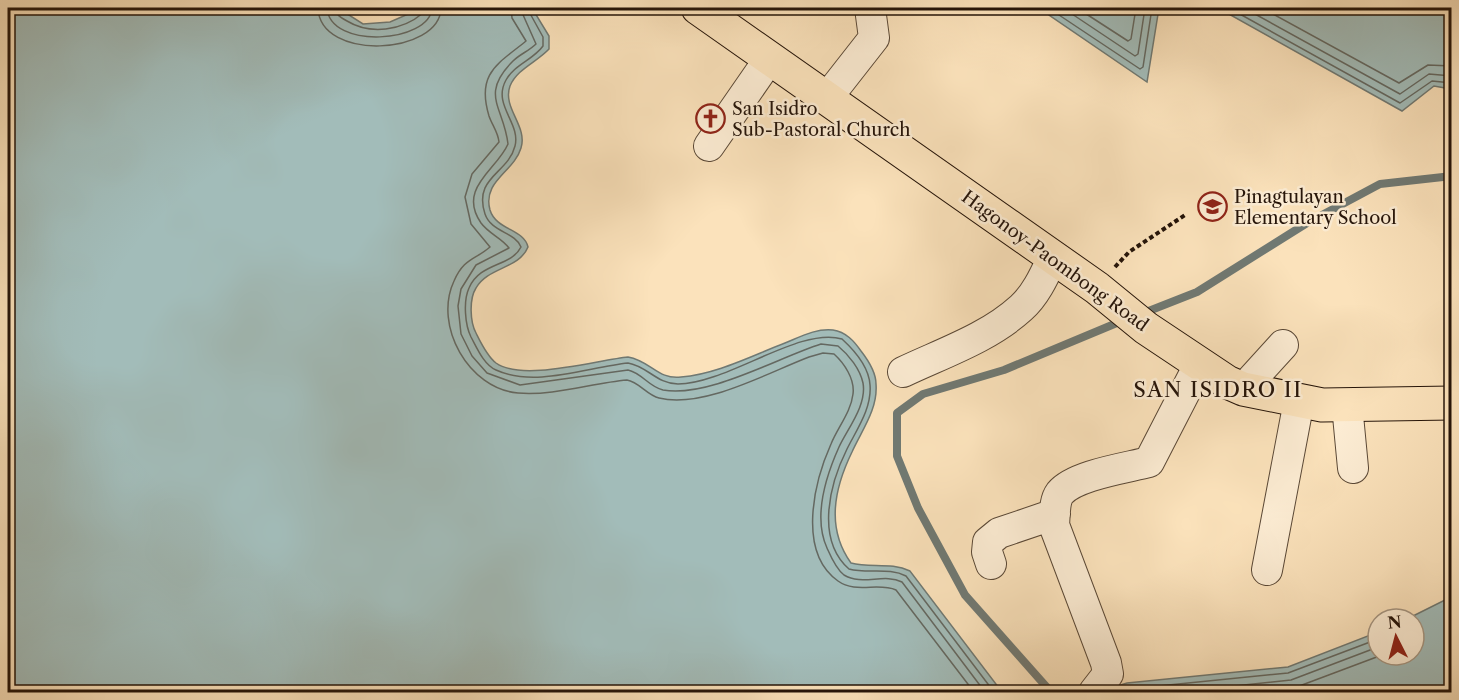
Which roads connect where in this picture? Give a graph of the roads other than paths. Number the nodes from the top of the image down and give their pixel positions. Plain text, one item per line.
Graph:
1 (698, 8) edge
2 (870, 8) edge
3 (770, 58) junction
4 (827, 98) junction
5 (709, 146) dead end
6 (1053, 257) junction
7 (1283, 345) dead end
8 (1200, 363) junction
9 (903, 372) dead end
10 (1243, 389) junction
11 (1299, 401) junction
12 (1452, 403) edge
13 (1347, 405) junction
14 (1353, 468) dead end
15 (1055, 514) junction
16 (991, 564) dead end
17 (1267, 570) dead end
18 (1094, 693) edge

1 - 3 main road, Hagonoy-Paombong Road
2 - 4 street
3 - 4 main road, Hagonoy-Paombong Road
3 - 5 street
4 - 6 main road, Hagonoy-Paombong Road
6 - 8 main road, Hagonoy-Paombong Road
6 - 9 street
7 - 10 street
8 - 10 main road, Hagonoy-Paombong Road
8 - 15 street
10 - 11 main road, Hagonoy-Paombong Road
11 - 13 main road, Hagonoy-Paombong Road
11 - 17 street
12 - 13 main road, Hagonoy-Paombong Road
13 - 14 street
15 - 16 street
15 - 18 street

